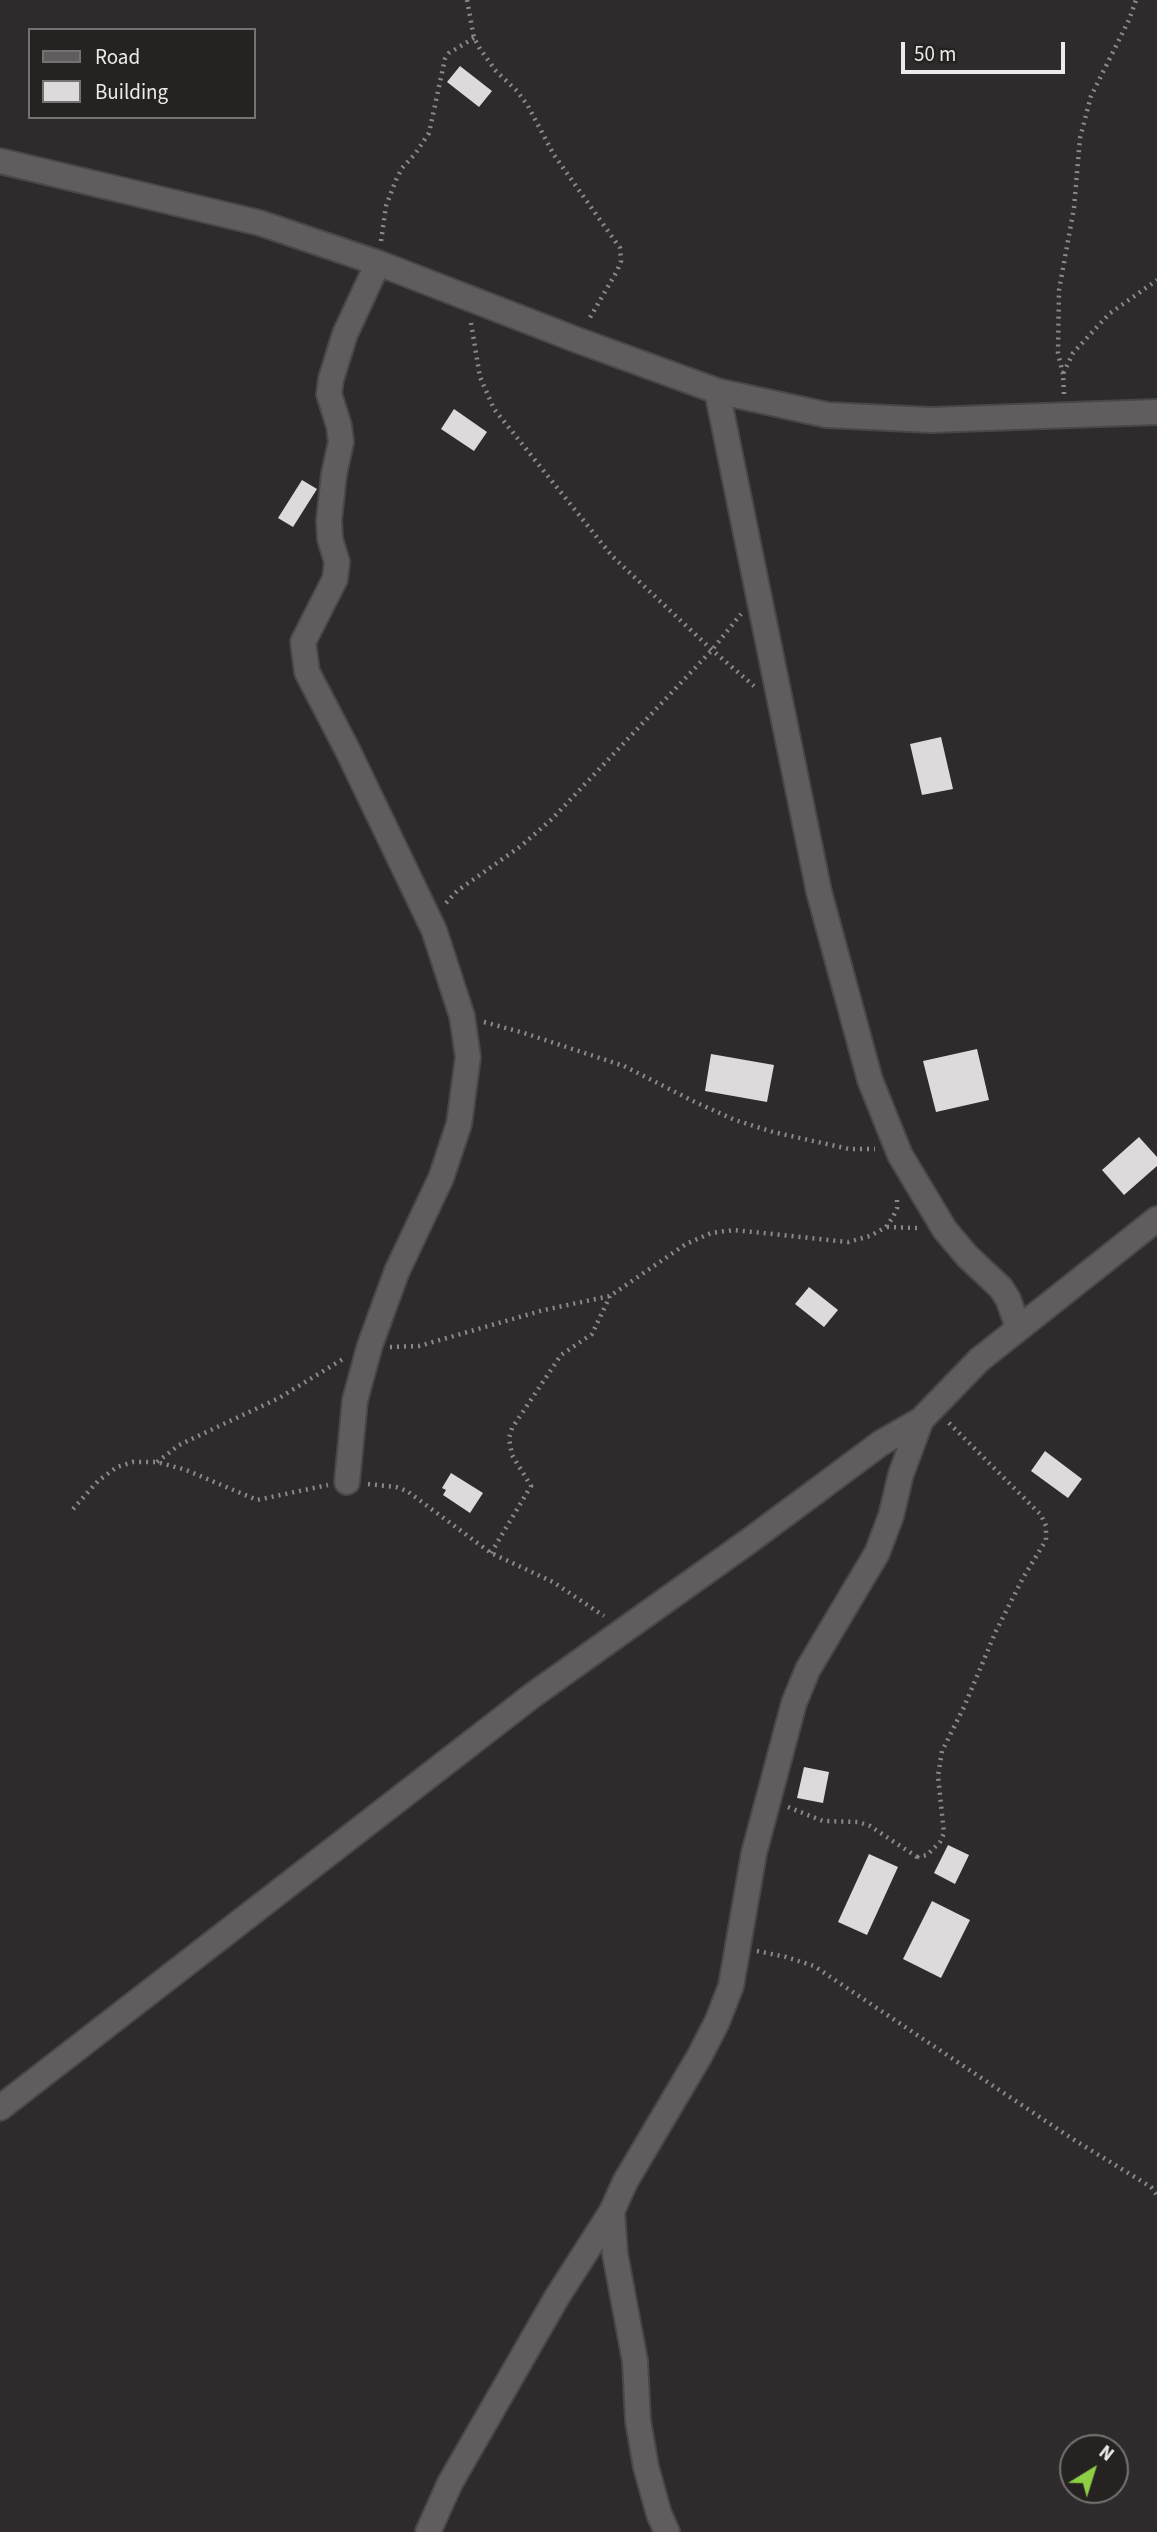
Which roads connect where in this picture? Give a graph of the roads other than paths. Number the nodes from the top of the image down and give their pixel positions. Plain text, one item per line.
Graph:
1 (0, 161) edge
2 (378, 263) junction
3 (717, 391) junction
4 (1157, 412) edge
5 (1157, 1219) edge
6 (1018, 1327) junction
7 (927, 1413) junction
8 (346, 1482) road end
9 (0, 2108) edge
10 (612, 2211) junction
11 (428, 2532) edge
12 (667, 2532) edge

1 - 2 street
2 - 3 street
2 - 8 street
3 - 4 street
3 - 6 street
5 - 6 street
6 - 7 street
7 - 9 street
7 - 10 street
10 - 11 street
10 - 12 street

